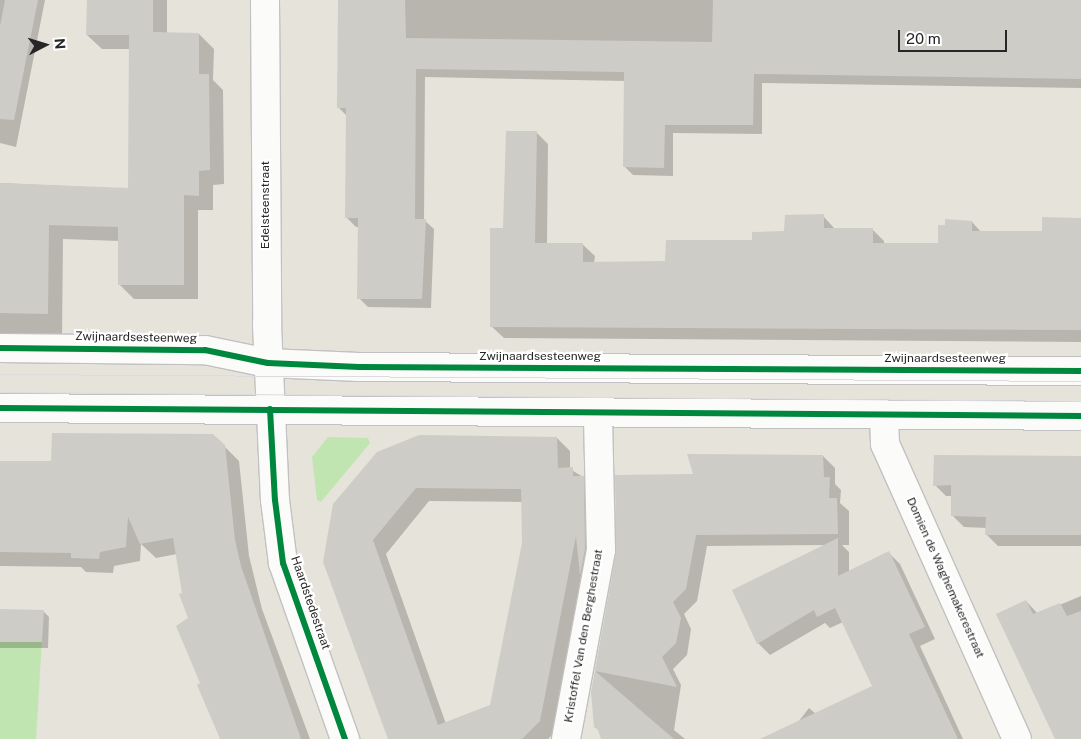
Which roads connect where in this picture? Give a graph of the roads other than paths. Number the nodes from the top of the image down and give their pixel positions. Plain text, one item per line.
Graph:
1 (265, 0) edge
2 (0, 348) edge
3 (268, 363) junction
4 (1081, 371) edge
5 (0, 408) edge
6 (270, 409) junction
7 (598, 413) junction
8 (884, 415) junction
9 (1081, 416) edge
10 (346, 739) edge
11 (566, 739) edge
12 (1018, 739) edge

1 - 3 street, Edelsteenstraat
2 - 3 street, Zwijnaardsesteenweg
3 - 4 street, Zwijnaardsesteenweg
3 - 6 street, Edelsteenstraat
5 - 6 street
6 - 7 street
6 - 10 street, Haardstedestraat
7 - 8 street
7 - 11 street, Kristoffel Van den Berghestraat
8 - 9 street
8 - 12 street, Domien de Waghemakerestraat

